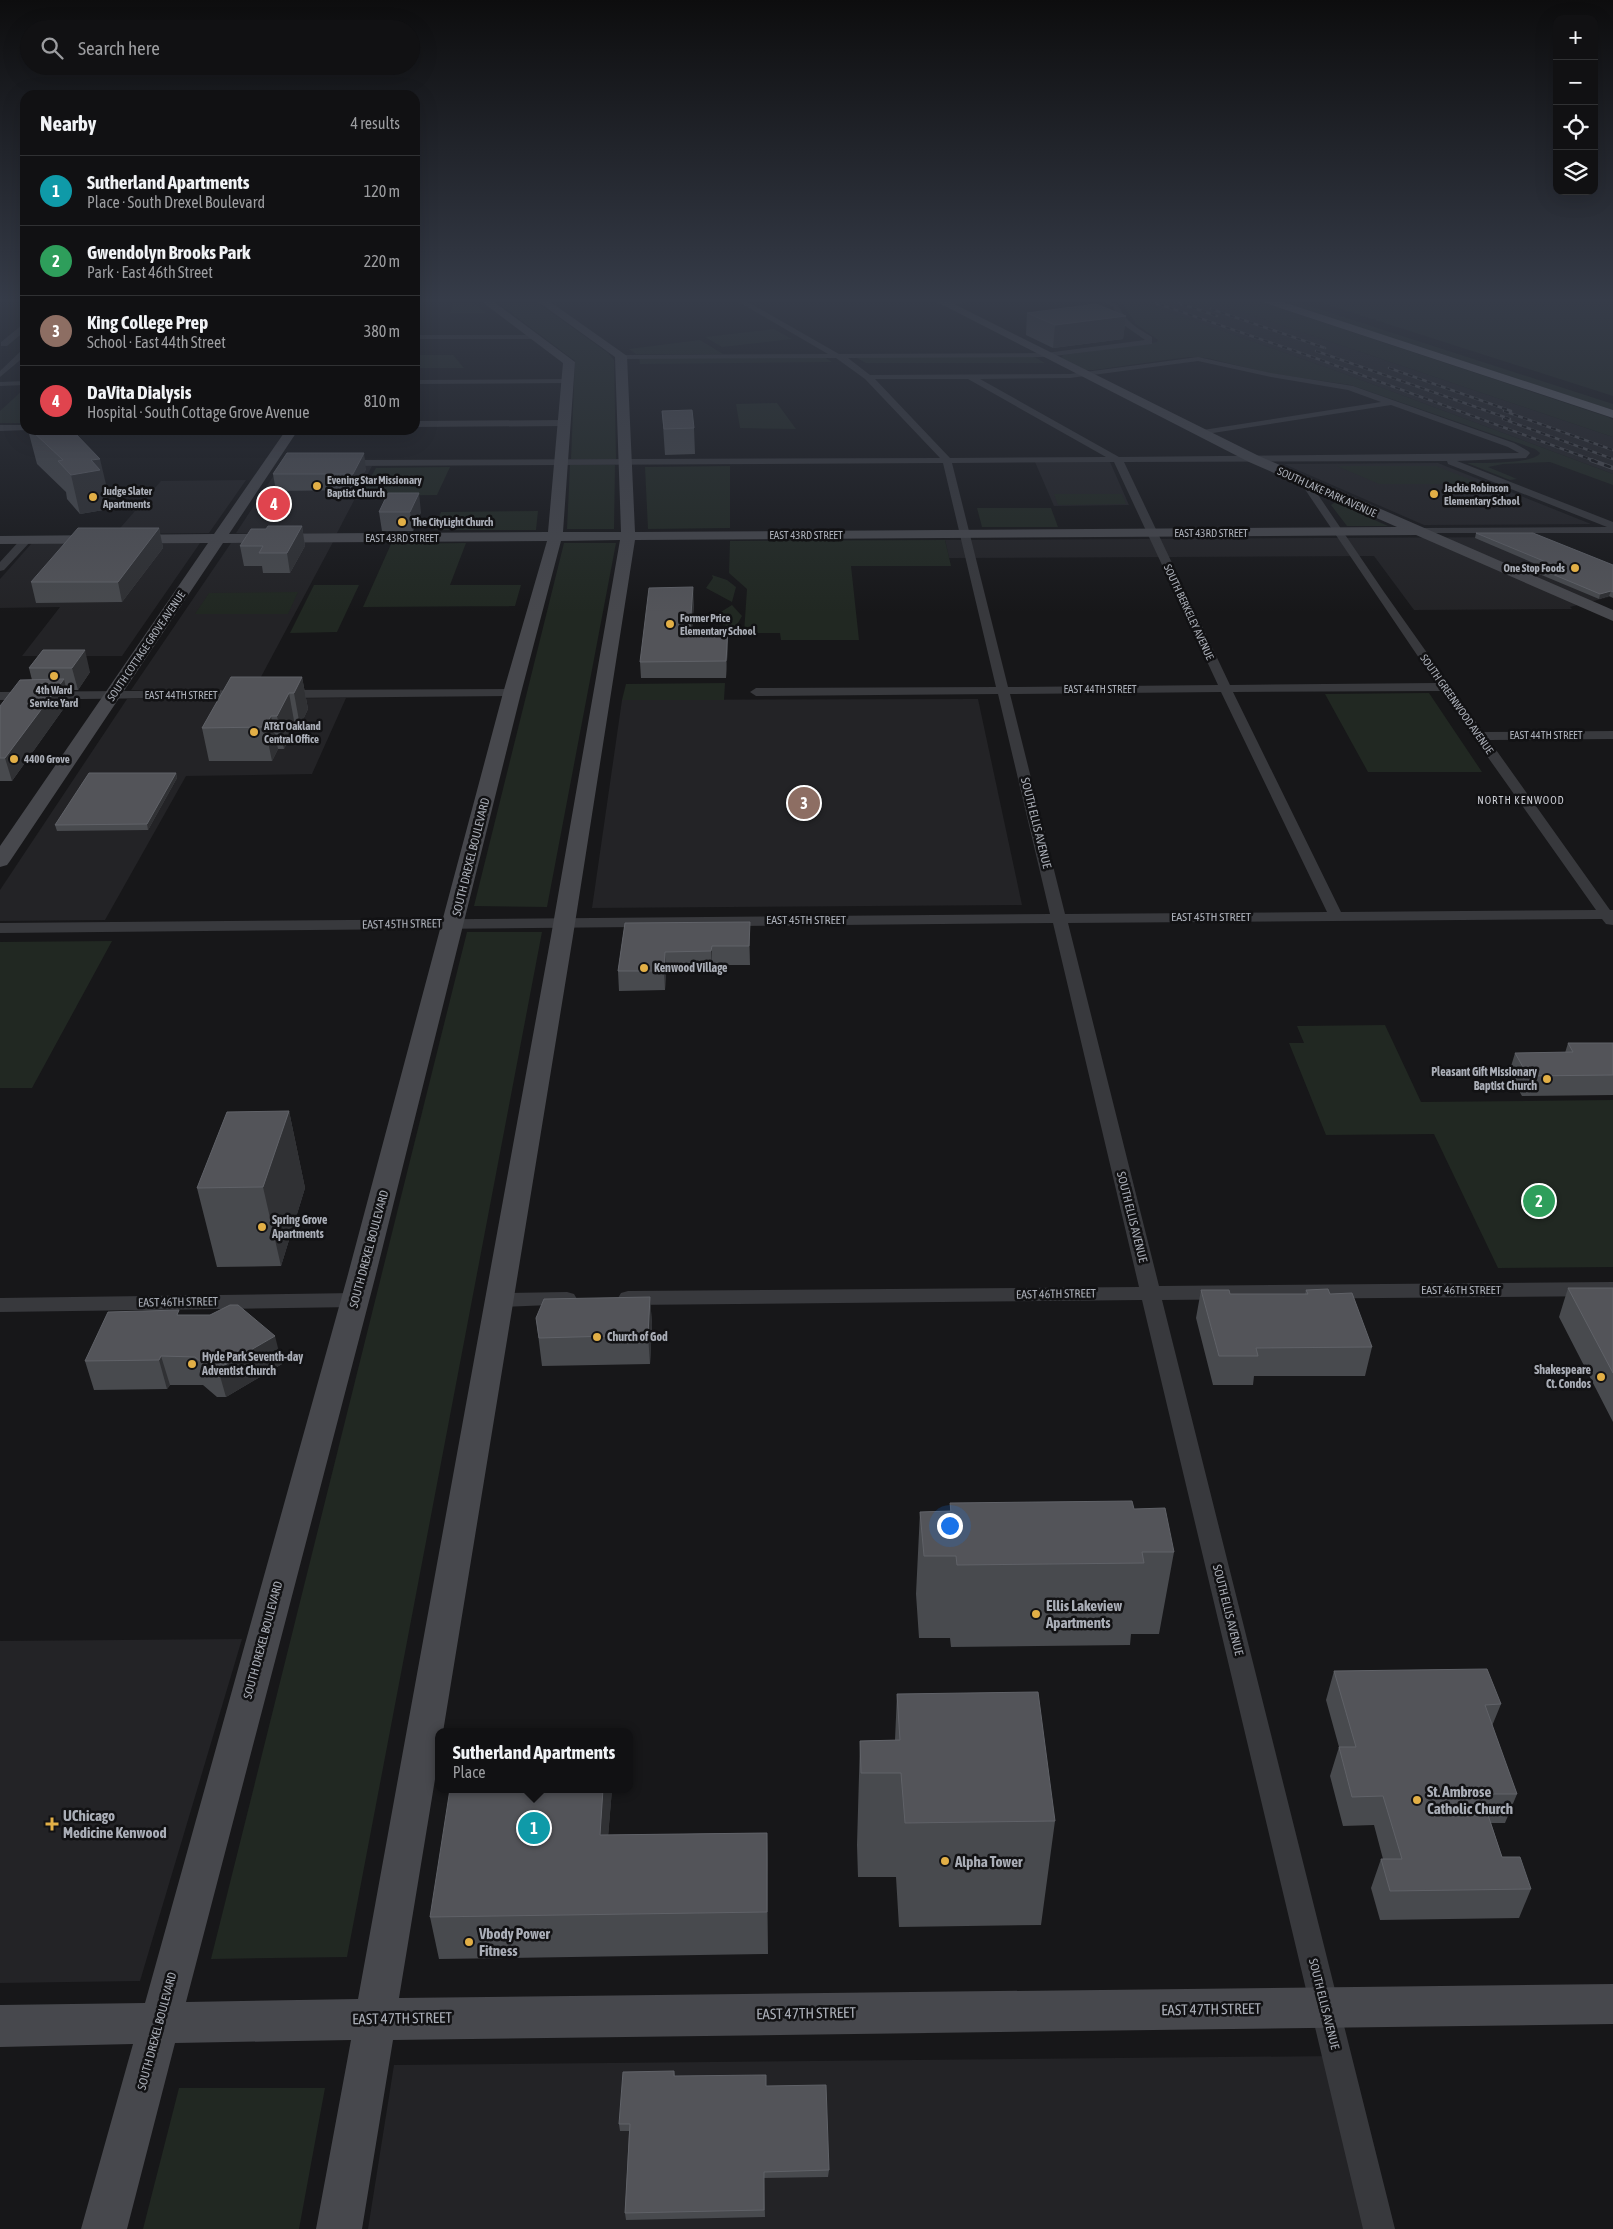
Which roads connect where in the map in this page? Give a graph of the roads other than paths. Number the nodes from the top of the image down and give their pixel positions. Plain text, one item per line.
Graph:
1 (565, 405) edge
2 (623, 405) edge
3 (895, 405) edge
4 (1020, 405) edge
5 (1147, 405) edge
6 (1378, 405) edge
7 (1397, 405) edge
8 (1586, 405) edge
9 (1613, 414) edge
10 (420, 424) edge
11 (564, 424) junction
12 (0, 428) edge
13 (20, 428) edge
14 (1203, 433) junction
15 (290, 435) edge
16 (1442, 458) junction
17 (1254, 459) junction
18 (947, 460) junction
19 (1118, 460) junction
20 (560, 462) junction
21 (626, 462) junction
22 (334, 464) edge
23 (1305, 482) junction
24 (1613, 526) edge
25 (1613, 530) edge
26 (1418, 531) junction
27 (1336, 532) junction
28 (1152, 533) junction
29 (965, 534) junction
30 (628, 536) junction
31 (555, 537) junction
32 (219, 539) junction
33 (0, 540) edge
34 (26, 540) junction
35 (0, 568) edge
36 (1613, 616) edge
37 (1444, 686) junction
38 (1225, 688) junction
39 (1003, 690) junction
40 (756, 692) dead end
41 (512, 693) junction
42 (113, 695) junction
43 (0, 696) edge
44 (1613, 735) edge
45 (1479, 736) junction
46 (0, 860) edge
47 (1336, 916) junction
48 (1611, 917) edge
49 (1059, 918) junction
50 (564, 922) junction
51 (454, 923) junction
52 (0, 928) edge
53 (1613, 1289) edge
54 (1150, 1292) junction
55 (605, 1298) edge
56 (585, 1299) edge
57 (355, 1300) junction
58 (500, 1300) junction
59 (0, 1305) edge
60 (1613, 2004) edge
61 (1325, 2007) junction
62 (374, 2019) junction
63 (158, 2023) junction
64 (0, 2026) edge
65 (104, 2229) edge
66 (339, 2229) edge
67 (1379, 2229) edge

1 - 11 street, SOUTH DREXEL BOULEVARD
2 - 21 street
3 - 18 street, SOUTH ELLIS AVENUE
4 - 19 street
5 - 14 street, SOUTH LAKE PARK AVENUE
6 - 14 street
7 - 16 street
8 - 9 highway
10 - 11 street
11 - 20 street, SOUTH DREXEL BOULEVARD
12 - 13 street
14 - 17 street, SOUTH LAKE PARK AVENUE
15 - 32 street, SOUTH COTTAGE GROVE AVENUE
16 - 17 street
16 - 24 street
17 - 19 street
17 - 23 street, SOUTH LAKE PARK AVENUE
18 - 19 street
18 - 21 street
18 - 29 street, SOUTH ELLIS AVENUE
19 - 28 street, SOUTH BERKELEY AVENUE
20 - 21 street
20 - 22 street
20 - 31 street, SOUTH DREXEL BOULEVARD
21 - 30 street
23 - 26 street, SOUTH LAKE PARK AVENUE
23 - 27 street, SOUTH GREENWOOD AVENUE
25 - 26 street, EAST 43RD STREET
26 - 27 street, EAST 43RD STREET
26 - 36 street, SOUTH LAKE PARK AVENUE
27 - 28 street, EAST 43RD STREET
27 - 37 street, SOUTH GREENWOOD AVENUE
28 - 29 street, EAST 43RD STREET
28 - 38 street, SOUTH BERKELEY AVENUE
29 - 30 street, EAST 43RD STREET
29 - 39 street, SOUTH ELLIS AVENUE
30 - 31 street, EAST 43RD STREET
30 - 50 street
31 - 32 street, EAST 43RD STREET
31 - 41 street, SOUTH DREXEL BOULEVARD
32 - 34 street, EAST 43RD STREET
32 - 42 street, SOUTH COTTAGE GROVE AVENUE
33 - 34 street, EAST 43RD STREET
34 - 35 street
37 - 38 street, EAST 44TH STREET
37 - 45 street, SOUTH GREENWOOD AVENUE
38 - 39 street, EAST 44TH STREET
38 - 47 street, SOUTH BERKELEY AVENUE
39 - 40 street, EAST 44TH STREET
39 - 49 street, SOUTH ELLIS AVENUE
41 - 42 street, EAST 44TH STREET
41 - 51 street, SOUTH DREXEL BOULEVARD
42 - 43 street, EAST 44TH STREET
42 - 46 street, SOUTH COTTAGE GROVE AVENUE
44 - 45 street, EAST 44TH STREET
45 - 48 street, SOUTH GREENWOOD AVENUE
47 - 48 street, EAST 45TH STREET
47 - 49 street, EAST 45TH STREET
49 - 50 street, EAST 45TH STREET
49 - 54 street, SOUTH ELLIS AVENUE
50 - 51 street, EAST 45TH STREET
50 - 58 street
51 - 52 street, EAST 45TH STREET
51 - 57 street, SOUTH DREXEL BOULEVARD
53 - 54 street, EAST 46TH STREET
54 - 55 street, EAST 46TH STREET
54 - 61 street, SOUTH ELLIS AVENUE
56 - 58 street
57 - 59 street, EAST 46TH STREET
57 - 63 street, SOUTH DREXEL BOULEVARD
58 - 62 street
60 - 61 street, EAST 47TH STREET
61 - 62 street, EAST 47TH STREET
61 - 67 street, SOUTH ELLIS AVENUE
62 - 63 street, EAST 47TH STREET
62 - 66 street
63 - 64 street, EAST 47TH STREET
63 - 65 street, SOUTH DREXEL BOULEVARD

